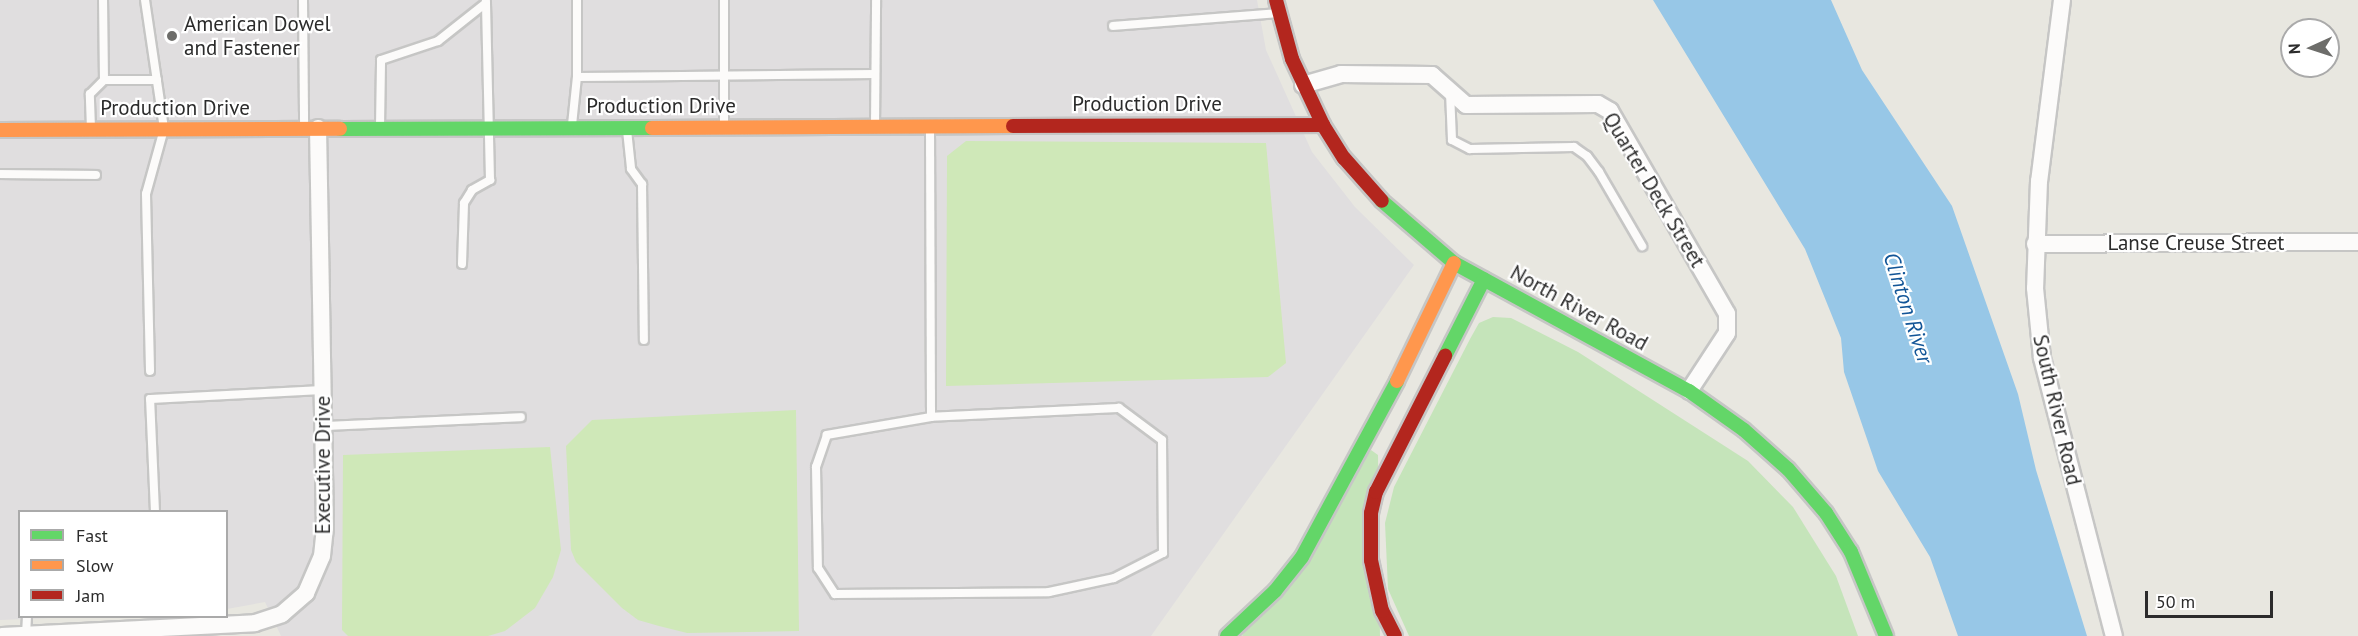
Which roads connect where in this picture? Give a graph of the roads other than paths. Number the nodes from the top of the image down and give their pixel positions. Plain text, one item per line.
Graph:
1 (103, 0) edge
2 (145, 0) edge
3 (303, 0) edge
4 (577, 0) edge
5 (724, 0) edge
6 (876, 0) edge
7 (2062, 0) edge
8 (486, 2) edge
9 (1277, 6) edge
10 (1113, 26) dead end
11 (724, 74) junction
12 (876, 74) junction
13 (577, 77) junction
14 (105, 80) junction
15 (157, 80) junction
16 (1303, 85) junction
17 (1450, 92) junction
18 (1323, 125) junction
19 (724, 126) junction
20 (875, 126) junction
21 (930, 126) junction
22 (489, 127) junction
23 (572, 127) junction
24 (627, 127) junction
25 (311, 128) junction
26 (380, 128) junction
27 (91, 129) junction
28 (164, 129) junction
29 (0, 130) edge
30 (0, 174) edge
31 (96, 176) dead end
32 (2358, 242) edge
33 (2035, 244) junction
34 (1642, 246) dead end
35 (1454, 263) junction
36 (462, 264) dead end
37 (1484, 279) junction
38 (644, 340) dead end
39 (150, 371) dead end
40 (323, 390) junction
41 (1689, 391) junction
42 (521, 417) dead end
43 (931, 417) junction
44 (324, 426) junction
45 (155, 510) edge
46 (27, 618) edge
47 (159, 623) edge
48 (26, 635) edge
49 (2, 636) edge
50 (1227, 636) edge
51 (1395, 636) edge
52 (1886, 636) edge
53 (2114, 636) edge

1 - 14 lane
2 - 15 lane
3 - 25 lane
4 - 13 lane
5 - 11 lane
6 - 12 lane
7 - 33 street, South River Road
8 - 22 lane
8 - 26 lane
9 - 10 lane
9 - 16 main road, North River Road
11 - 12 lane
11 - 13 lane
11 - 19 lane
12 - 20 lane
13 - 23 lane
14 - 15 lane
14 - 27 lane
15 - 28 lane
16 - 17 street, Quarter Deck Street
16 - 18 main road, North River Road
17 - 34 lane
17 - 41 street, Quarter Deck Street
18 - 21 main road, Production Drive
18 - 35 main road, North River Road
19 - 20 main road, Production Drive
19 - 24 main road, Production Drive
20 - 21 main road, Production Drive
21 - 43 lane
22 - 23 main road, Production Drive
22 - 26 main road, Production Drive
22 - 36 lane
23 - 24 main road, Production Drive
24 - 38 lane
25 - 26 main road, Production Drive
25 - 28 main road, Production Drive
25 - 40 street, Executive Drive
27 - 28 main road, Production Drive
27 - 29 main road, Production Drive
28 - 39 lane
30 - 31 lane
32 - 33 street, Lanse Creuse Street
33 - 53 street, South River Road
35 - 37 main road, North River Road
35 - 50 main road
37 - 41 main road, North River Road
37 - 51 main road
40 - 44 street, Executive Drive
40 - 45 lane
41 - 52 main road, North River Road
42 - 44 lane
43 - 43 lane
44 - 47 street, Executive Drive
46 - 48 lane
47 - 48 street, Executive Drive
48 - 49 street, Executive Drive

